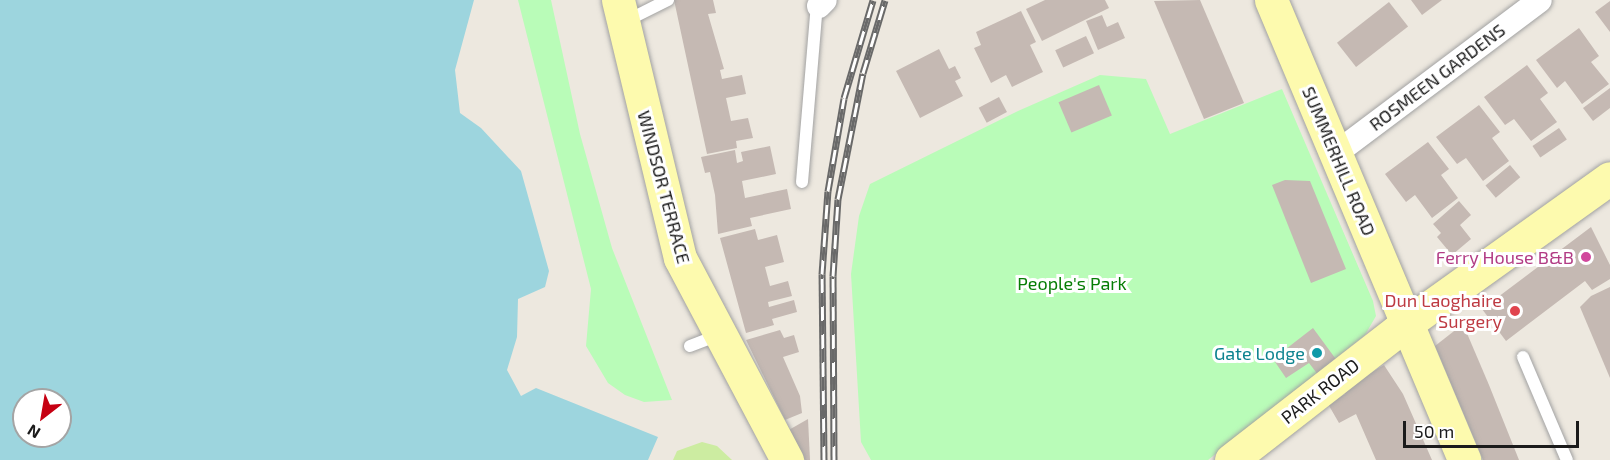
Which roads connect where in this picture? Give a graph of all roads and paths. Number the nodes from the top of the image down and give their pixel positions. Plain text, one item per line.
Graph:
1 (668, 0) edge
2 (1271, 0) edge
3 (1540, 0) edge
4 (820, 2) edge
5 (620, 12) edge
6 (1335, 154) junction
7 (1610, 178) edge
8 (802, 182) dead end
9 (1409, 322) junction
10 (1523, 357) dead end
11 (1247, 455) edge
12 (787, 460) edge
13 (1464, 460) edge
14 (1567, 460) edge

1 - 5 lane
2 - 6 main road, SUMMERHILL ROAD
3 - 6 street, ROSMEEN GARDENS
4 - 8 lane
5 - 12 main road, WINDSOR TERRACE
6 - 9 main road, SUMMERHILL ROAD
7 - 9 main road, PARK ROAD
9 - 11 main road, PARK ROAD
9 - 13 main road, SUMMERHILL ROAD
10 - 14 lane

